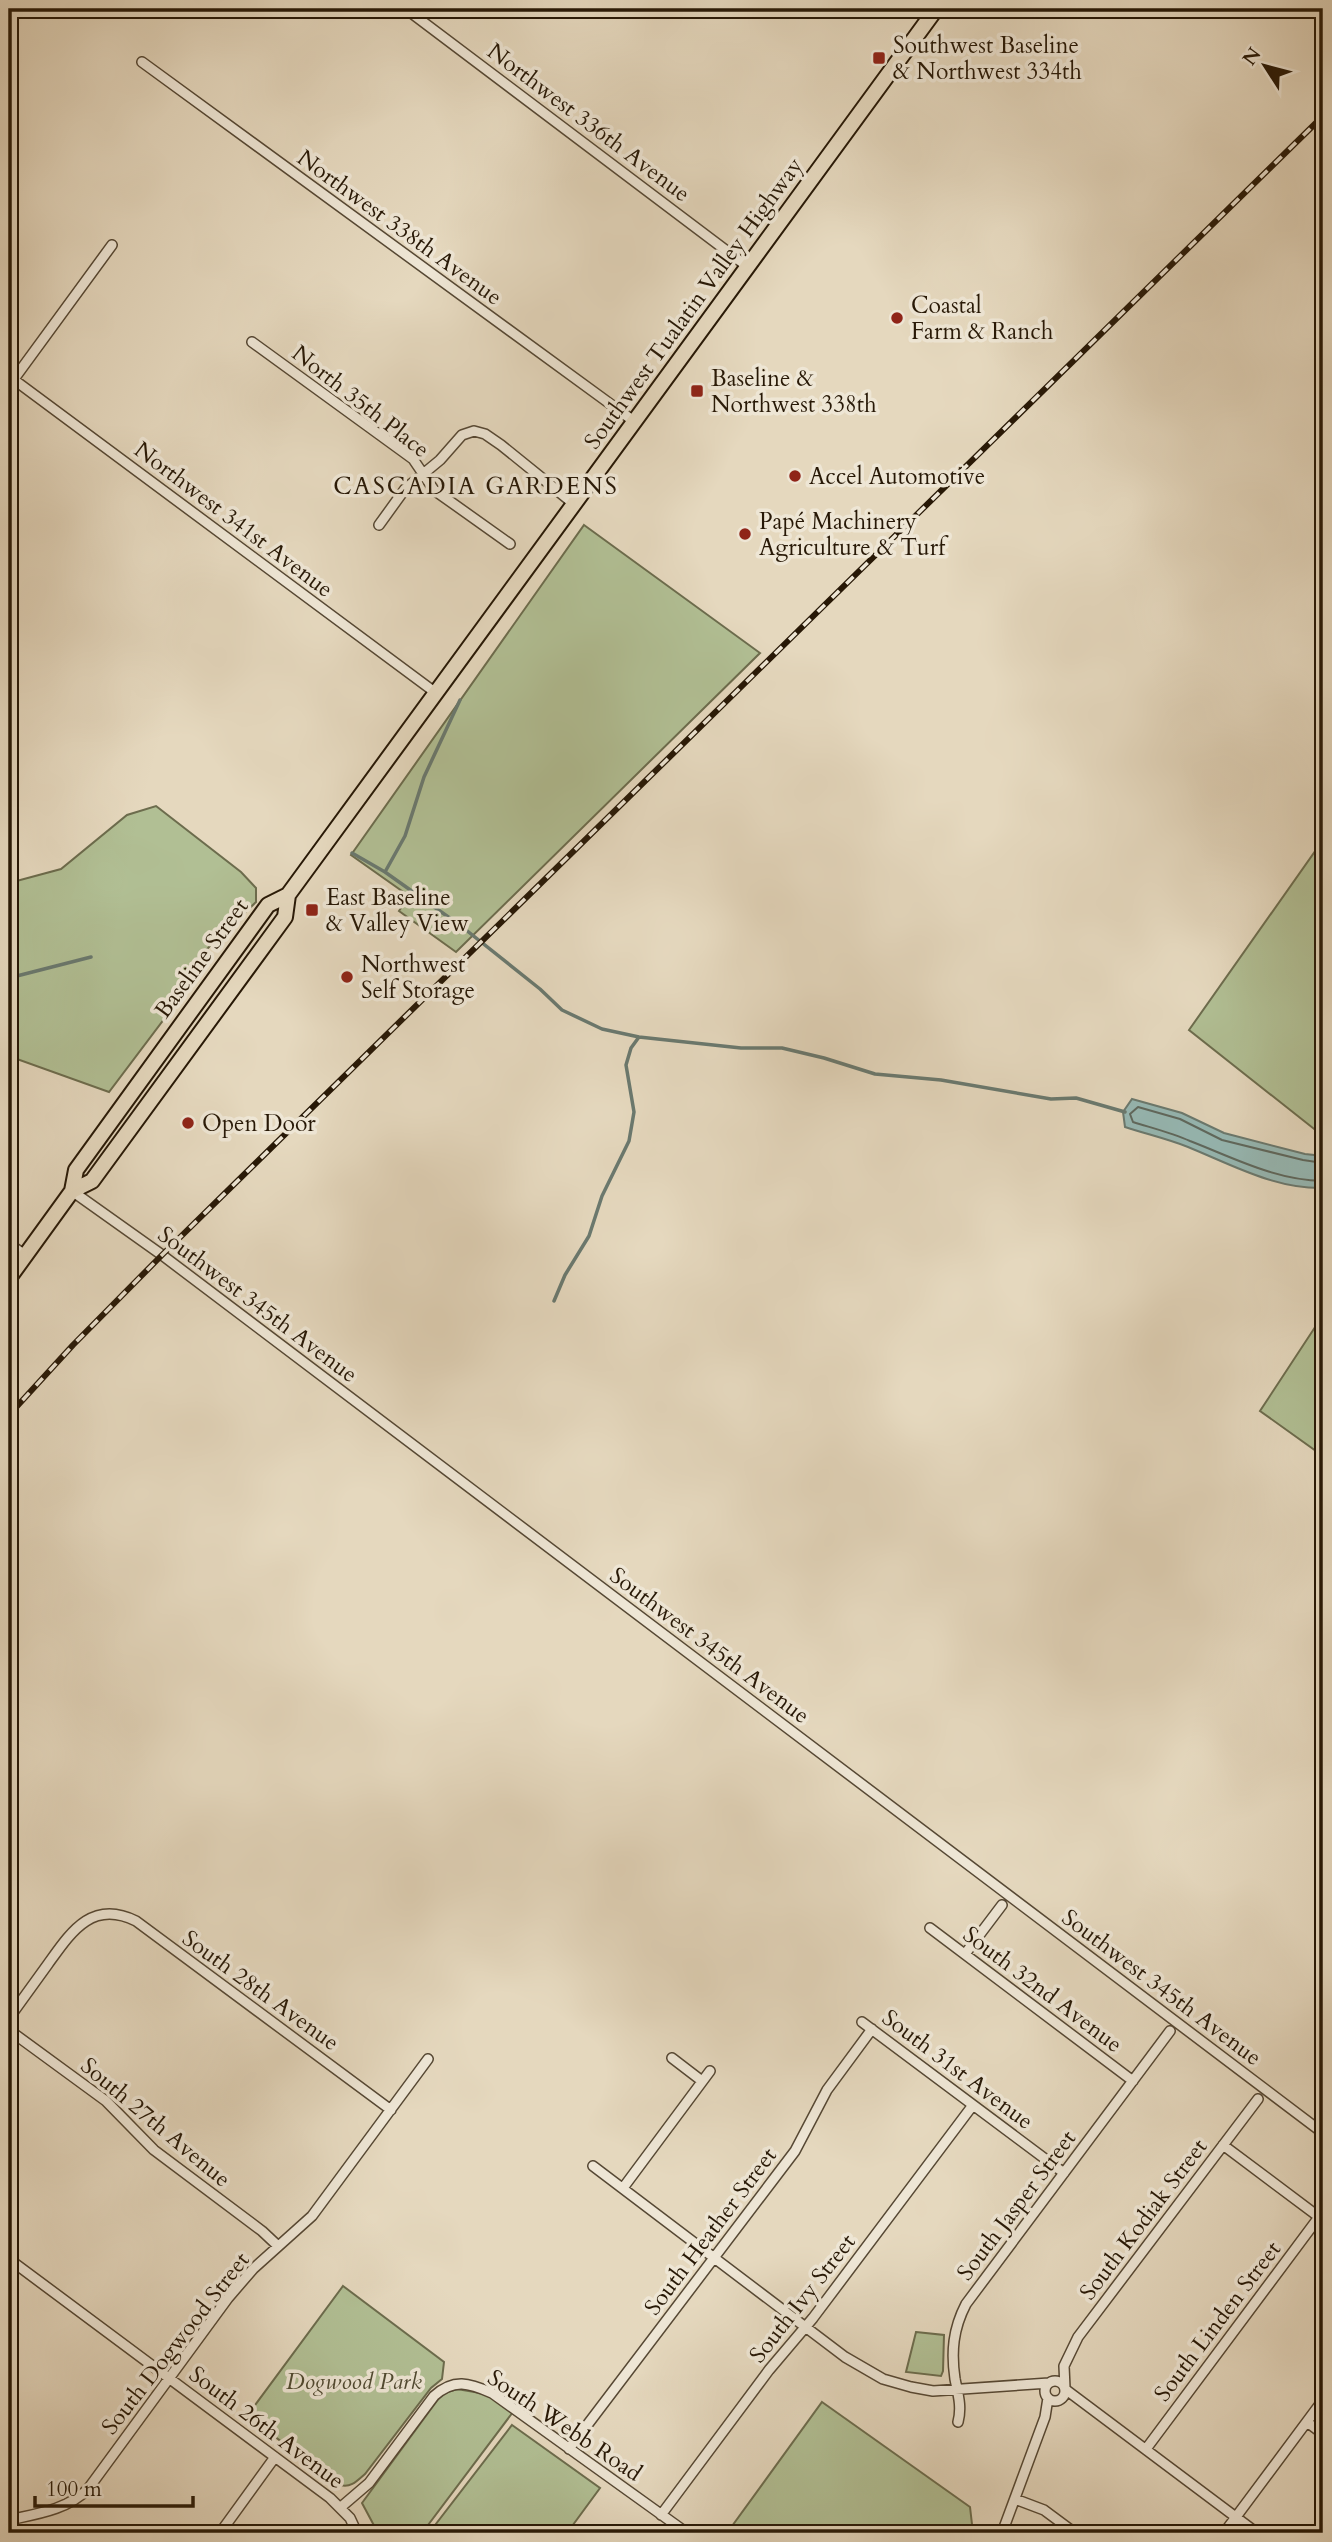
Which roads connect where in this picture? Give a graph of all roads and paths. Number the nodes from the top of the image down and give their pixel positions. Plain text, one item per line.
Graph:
1 (406, 9) edge
2 (936, 9) edge
3 (142, 62) dead end
4 (112, 245) dead end
5 (748, 267) junction
6 (252, 342) dead end
7 (11, 377) edge
8 (635, 422) junction
9 (424, 474) junction
10 (574, 504) junction
11 (379, 525) dead end
12 (510, 544) dead end
13 (436, 693) junction
14 (288, 895) junction
15 (72, 1191) junction
16 (9, 1244) edge
17 (25, 1255) junction
18 (9, 1278) edge
19 (1002, 1905) dead end
20 (930, 1928) dead end
21 (965, 1954) junction
22 (9, 2018) edge
23 (862, 2022) dead end
24 (872, 2029) junction
25 (9, 2030) edge
26 (1170, 2032) dead end
27 (672, 2058) dead end
28 (428, 2059) dead end
29 (710, 2071) dead end
30 (702, 2081) junction
31 (1133, 2081) junction
32 (1258, 2099) dead end
33 (973, 2105) junction
34 (391, 2110) junction
35 (1323, 2133) edge
36 (1223, 2145) junction
37 (593, 2166) dead end
38 (1064, 2173) junction
39 (623, 2188) junction
40 (1321, 2219) edge
41 (278, 2246) junction
42 (714, 2258) junction
43 (9, 2259) edge
44 (806, 2327) junction
45 (1064, 2366) junction
46 (170, 2378) junction
47 (1051, 2382) junction
48 (1030, 2386) junction
49 (1065, 2388) junction
50 (957, 2390) junction
51 (1053, 2398) junction
52 (1323, 2400) edge
53 (1080, 2401) junction
54 (958, 2422) dead end
55 (1307, 2422) junction
56 (1323, 2434) edge
57 (569, 2449) junction
58 (1146, 2449) junction
59 (275, 2457) junction
60 (1015, 2499) junction
61 (341, 2507) junction
62 (661, 2515) junction
63 (1235, 2516) junction
64 (9, 2520) edge
65 (220, 2533) edge
66 (357, 2533) edge
67 (687, 2533) edge
68 (1002, 2533) edge
69 (1075, 2533) edge
70 (1224, 2533) edge
71 (1257, 2533) edge

1 - 5 street, Northwest 336th Avenue
2 - 5 highway, Southwest Tualatin Valley Highway
3 - 8 street, Northwest 338th Avenue
4 - 7 street
5 - 8 highway, Southwest Tualatin Valley Highway
6 - 9 street, North 35th Place
7 - 13 street, Northwest 341st Avenue
8 - 10 highway, Southwest Tualatin Valley Highway
9 - 10 street
9 - 11 street
9 - 12 street, North 35th Place
10 - 13 highway, Southwest Tualatin Valley Highway
13 - 14 highway, Southwest Tualatin Valley Highway
14 - 15 highway, Baseline Street
14 - 15 highway, Baseline Street
15 - 17 highway, Baseline Street
15 - 35 street, Southwest 345th Avenue
16 - 17 street
17 - 18 highway, Baseline Street
19 - 21 street
20 - 21 street, South 32nd Avenue
21 - 31 street, South 32nd Avenue
22 - 34 street, South 28th Avenue
23 - 24 street, South 31st Avenue
24 - 33 street, South 31st Avenue
24 - 42 street, South Heather Street
25 - 41 street, South 27th Avenue
26 - 31 street, South Jasper Street
27 - 30 street
28 - 34 street, South Dogwood Street
29 - 30 street
30 - 39 street
31 - 38 street, South Jasper Street
32 - 36 street, South Kodiak Street
33 - 38 street, South 31st Avenue
33 - 44 street, South Ivy Street
34 - 41 street, South Dogwood Street
36 - 40 street
36 - 45 street, South Kodiak Street
37 - 39 street
38 - 50 street, South Jasper Street
39 - 42 street
40 - 58 street, South Linden Street
41 - 46 street, South Dogwood Street
42 - 44 street
42 - 57 street, South Heather Street
43 - 46 street, South 26th Avenue
44 - 50 street
44 - 62 street, South Ivy Street
45 - 47 street, South Kodiak Street
45 - 49 street, South Kodiak Street
46 - 59 street, South 26th Avenue
46 - 64 street, South Dogwood Street
47 - 48 street
47 - 49 street
47 - 51 street
48 - 50 street
48 - 51 street
49 - 51 street
49 - 53 street
50 - 54 street, South Jasper Street
51 - 53 street
51 - 60 street
52 - 55 street
53 - 58 street
55 - 56 street
55 - 63 street
57 - 61 street, South Webb Road
57 - 62 street, South Webb Road
58 - 63 street
59 - 61 street, South 26th Avenue
59 - 65 street
60 - 68 street
60 - 69 street
61 - 66 street, South 26th Avenue
62 - 67 street, South Webb Road
63 - 70 street
63 - 71 street

